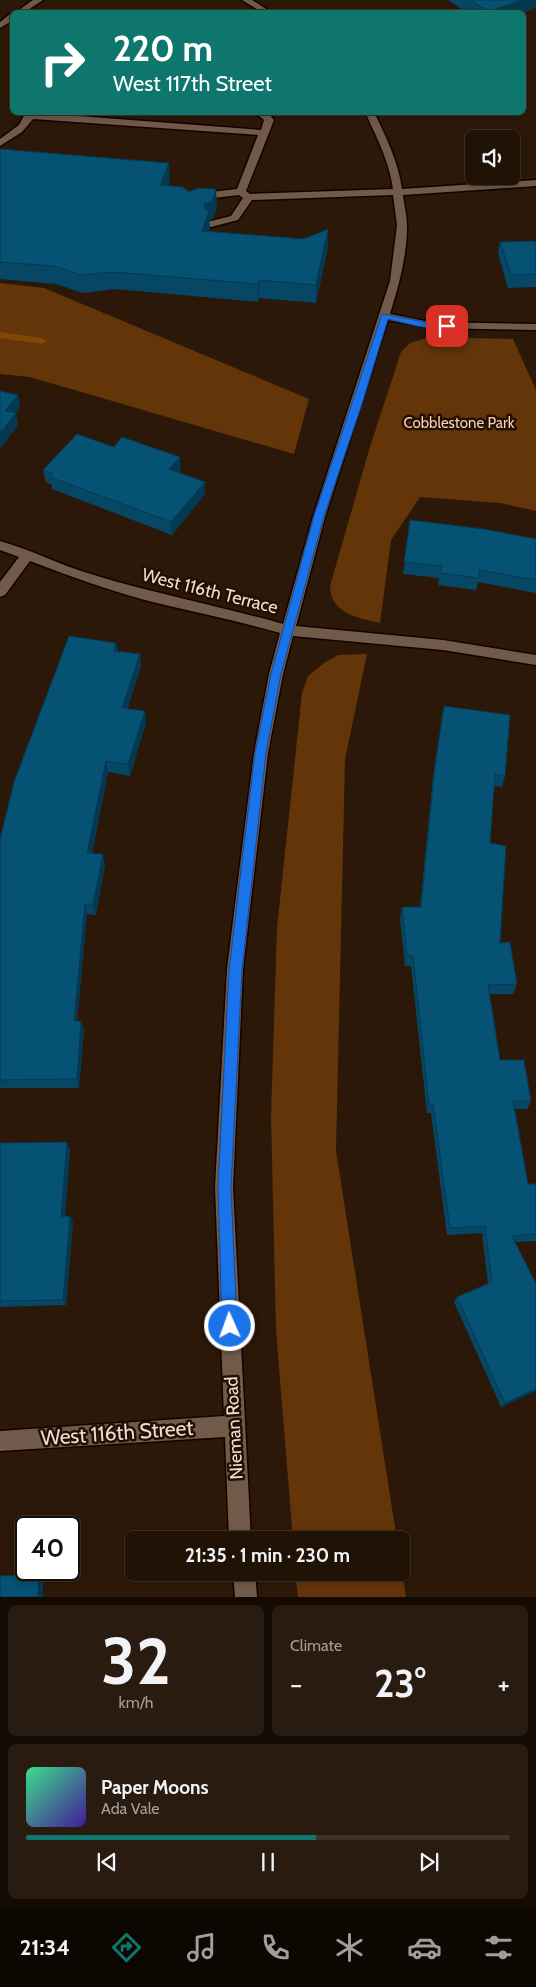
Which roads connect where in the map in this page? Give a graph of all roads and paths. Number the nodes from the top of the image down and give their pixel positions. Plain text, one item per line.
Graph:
1 (38, 0) edge
2 (246, 0) edge
3 (23, 10) edge
4 (264, 10) edge
5 (29, 115) edge
6 (42, 115) edge
7 (265, 115) edge
8 (370, 115) edge
9 (265, 133) junction
10 (0, 143) edge
11 (536, 183) edge
12 (398, 192) junction
13 (245, 195) junction
14 (191, 205) edge
15 (212, 224) edge
16 (384, 316) junction
17 (536, 327) edge
18 (0, 545) edge
19 (27, 556) junction
20 (0, 592) edge
21 (288, 630) junction
22 (536, 660) edge
23 (234, 1426) junction
24 (0, 1441) edge
25 (240, 1531) edge
26 (245, 1581) edge
27 (246, 1597) edge

1 - 3 street
2 - 4 street
5 - 10 street
6 - 9 street
7 - 9 street
8 - 12 street, Nieman Road
9 - 13 street
11 - 12 street
12 - 13 street
12 - 16 street, Nieman Road
13 - 14 street
13 - 15 street
16 - 17 street
16 - 21 street, Nieman Road
18 - 19 street, West 116th Terrace
19 - 20 street
19 - 21 street, West 116th Terrace
21 - 22 street, West 116th Terrace
21 - 23 street, Nieman Road
23 - 24 street, West 116th Street
23 - 25 street, Nieman Road
26 - 27 street

